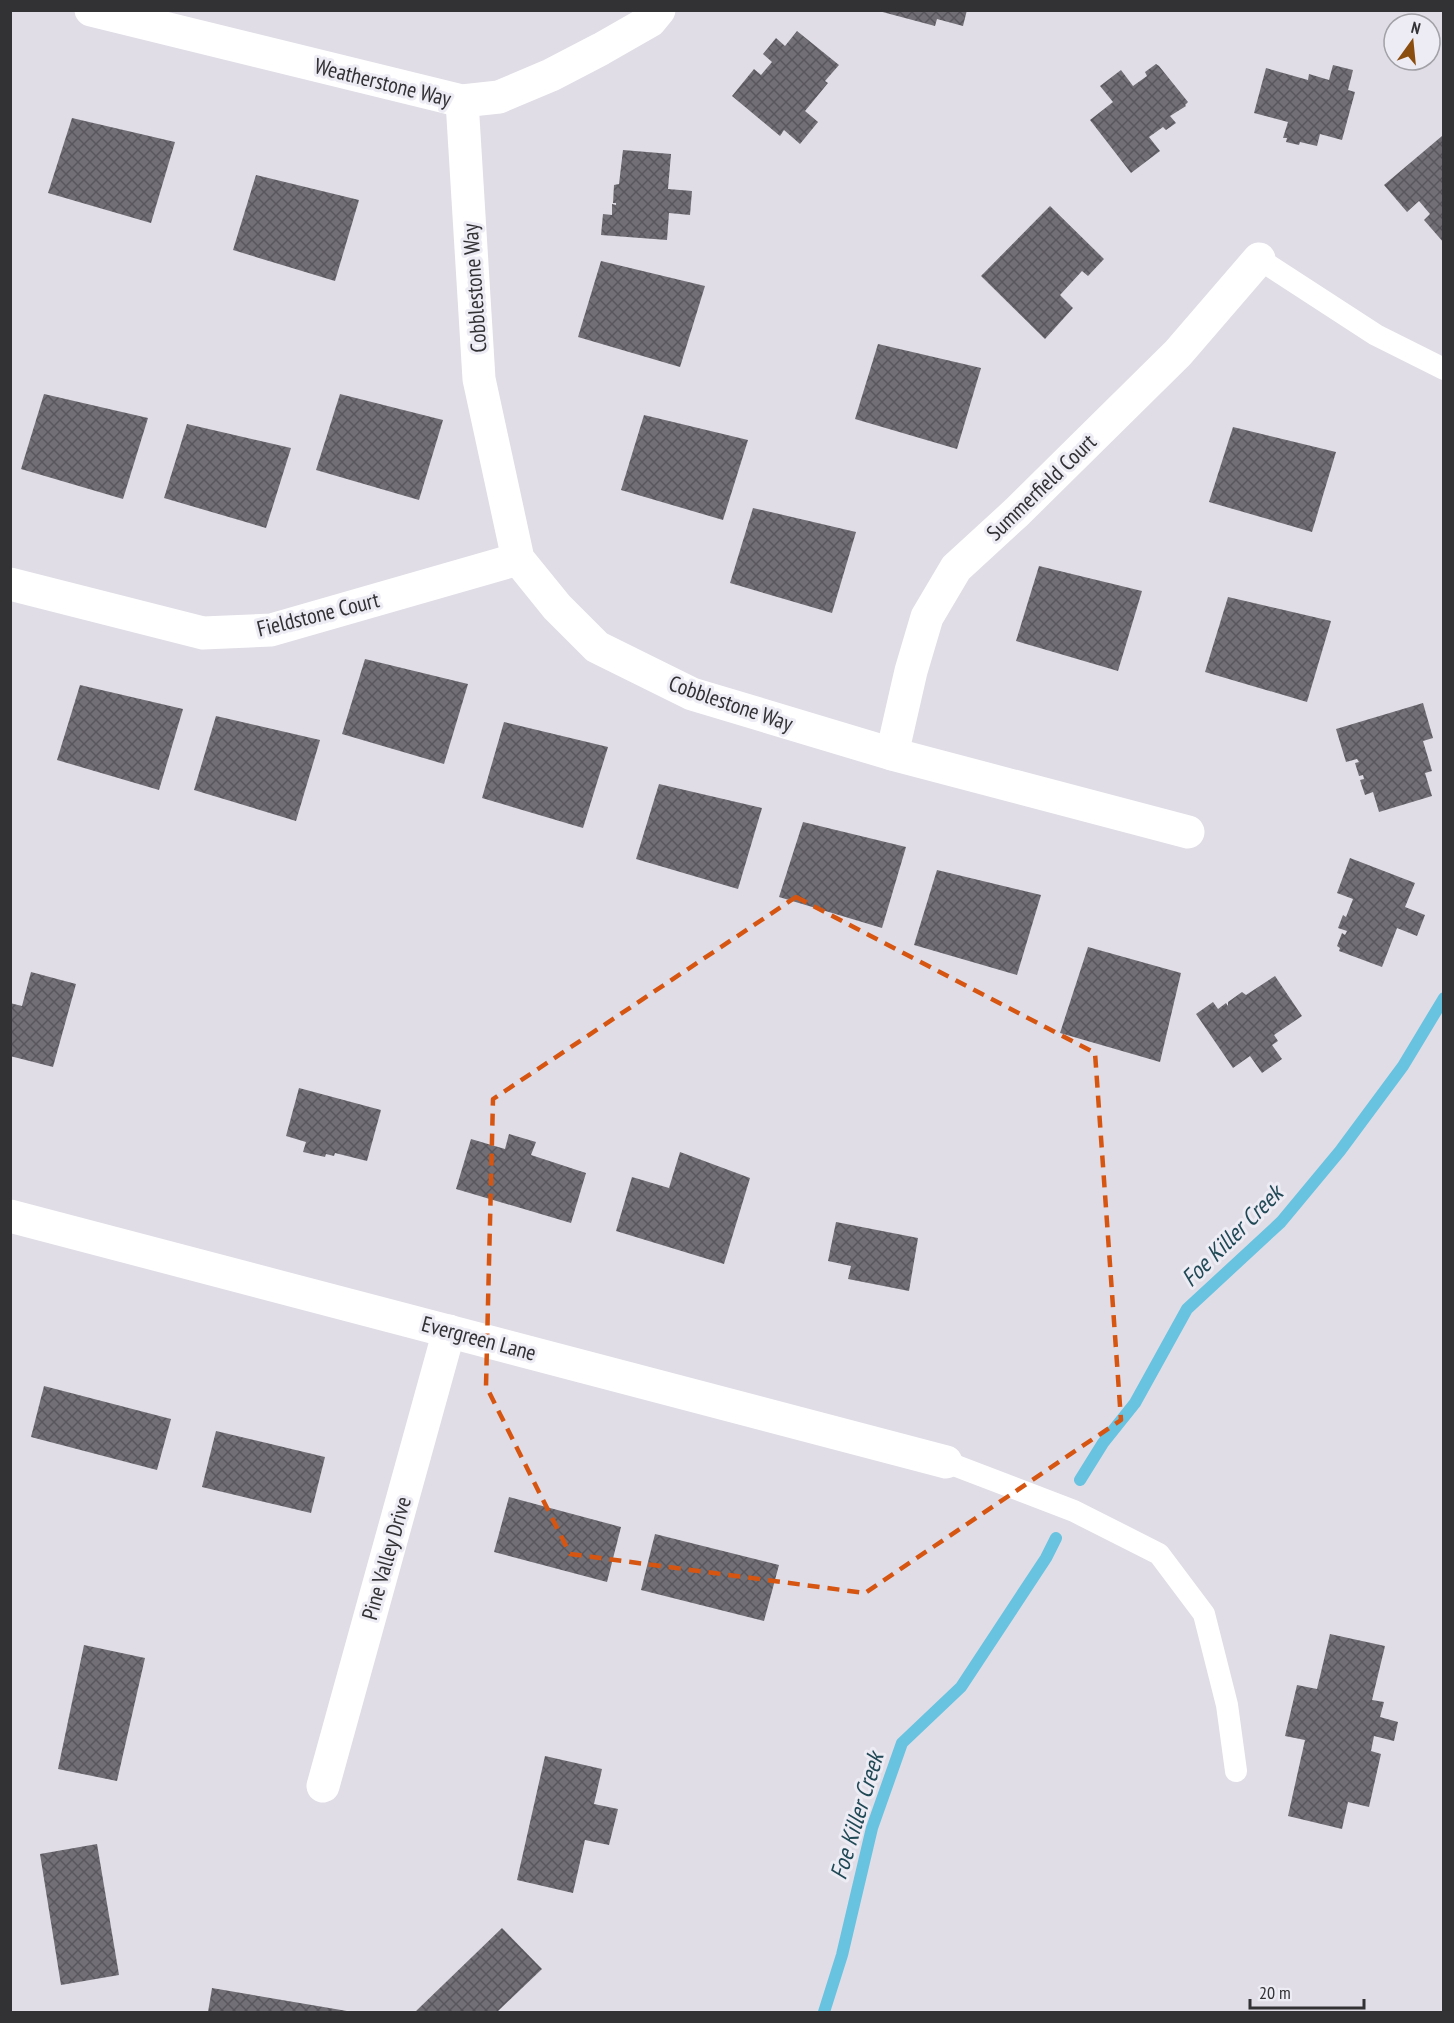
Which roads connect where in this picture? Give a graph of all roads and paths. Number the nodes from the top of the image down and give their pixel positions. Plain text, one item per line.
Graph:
1 (91, 10) edge
2 (659, 10) edge
3 (462, 101) junction
4 (1259, 259) joint
5 (1443, 369) edge
6 (518, 559) junction
7 (10, 584) edge
8 (892, 754) junction
9 (1188, 832) dead end
10 (10, 1216) edge
11 (449, 1331) junction
12 (946, 1462) joint
13 (1236, 1771) dead end
14 (323, 1786) dead end

1 - 3 street, Weatherstone Way
2 - 3 street, Weatherstone Way
3 - 6 street, Cobblestone Way
4 - 5 lane
4 - 8 street, Summerfield Court
6 - 7 street, Fieldstone Court
6 - 8 street, Cobblestone Way
8 - 9 street, Cobblestone Way
10 - 11 street, Evergreen Lane
11 - 12 street, Evergreen Lane
11 - 14 street, Pine Valley Drive
12 - 13 lane

